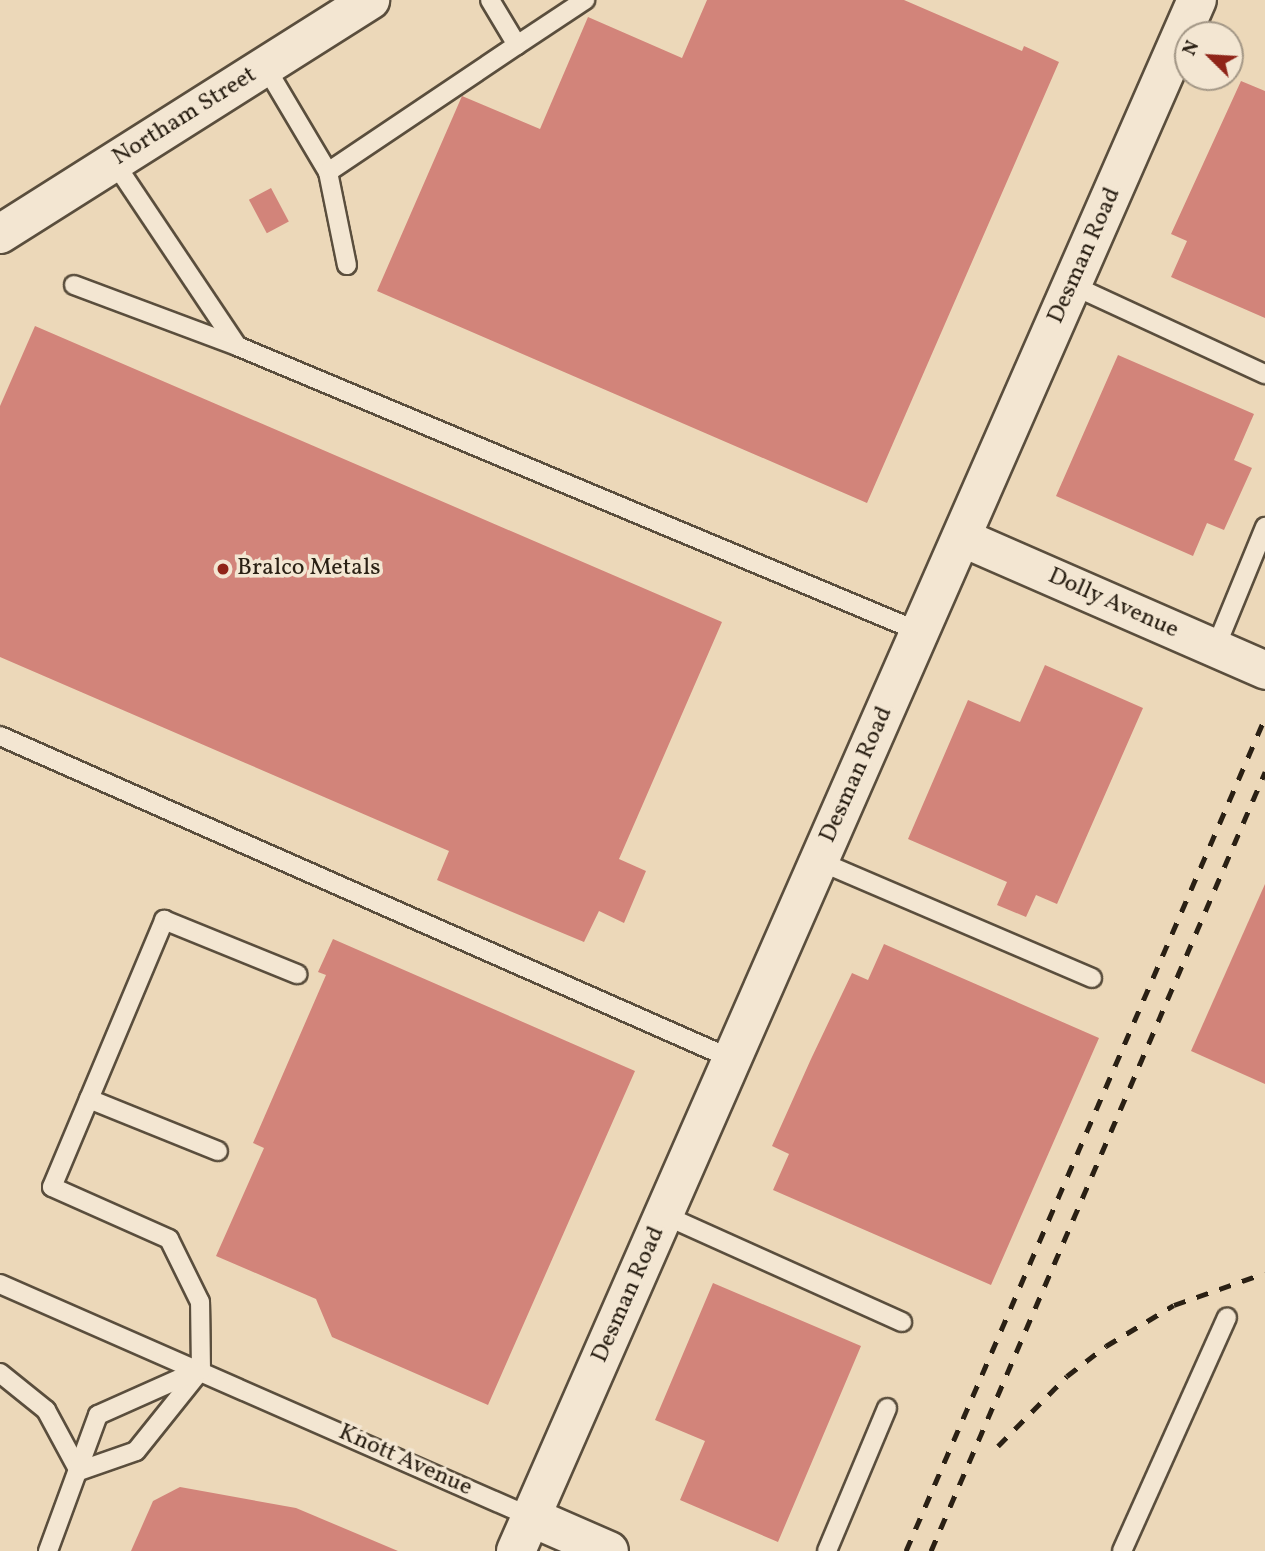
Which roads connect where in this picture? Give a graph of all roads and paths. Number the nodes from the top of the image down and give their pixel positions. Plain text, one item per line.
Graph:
1 (370, 0) edge
2 (490, 0) edge
3 (585, 0) edge
4 (1197, 0) edge
5 (517, 46) junction
6 (265, 66) junction
7 (114, 162) junction
8 (328, 172) junction
9 (0, 234) edge
10 (347, 265) dead end
11 (74, 285) dead end
12 (1072, 285) junction
13 (237, 346) junction
14 (1265, 374) edge
15 (1265, 527) edge
16 (961, 537) junction
17 (920, 632) junction
18 (1215, 649) junction
19 (1265, 670) edge
20 (0, 736) edge
21 (819, 861) junction
22 (297, 974) dead end
23 (1091, 978) dead end
24 (732, 1059) junction
25 (89, 1099) junction
26 (218, 1151) dead end
27 (664, 1214) junction
28 (0, 1284) edge
29 (1227, 1317) dead end
30 (902, 1322) dead end
31 (201, 1370) junction
32 (0, 1373) edge
33 (887, 1408) dead end
34 (79, 1471) junction
35 (531, 1517) junction
36 (48, 1551) edge
37 (516, 1551) edge
38 (609, 1551) edge
39 (827, 1551) edge
40 (1122, 1551) edge

1 - 6 street, Northam Street
2 - 5 lane
3 - 5 lane
4 - 12 street, Desman Road
5 - 8 lane
6 - 7 street, Northam Street
6 - 8 lane
7 - 9 street, Northam Street
7 - 13 lane
8 - 10 lane
11 - 13 lane
12 - 14 lane
12 - 16 street, Desman Road
13 - 17 lane
15 - 18 lane
16 - 17 street, Desman Road
16 - 18 street, Dolly Avenue
17 - 21 street, Desman Road
18 - 19 street, Dolly Avenue
20 - 24 lane
21 - 23 lane
21 - 24 street, Desman Road
22 - 25 lane
24 - 27 street, Desman Road
25 - 26 lane
25 - 31 lane
27 - 30 lane
27 - 35 street, Desman Road
28 - 31 lane, Knott Avenue
29 - 40 lane
31 - 34 lane
31 - 34 lane
31 - 35 lane, Knott Avenue
32 - 34 lane
33 - 39 lane
34 - 36 lane
35 - 37 street, Desman Road
35 - 38 street, Knott Avenue

